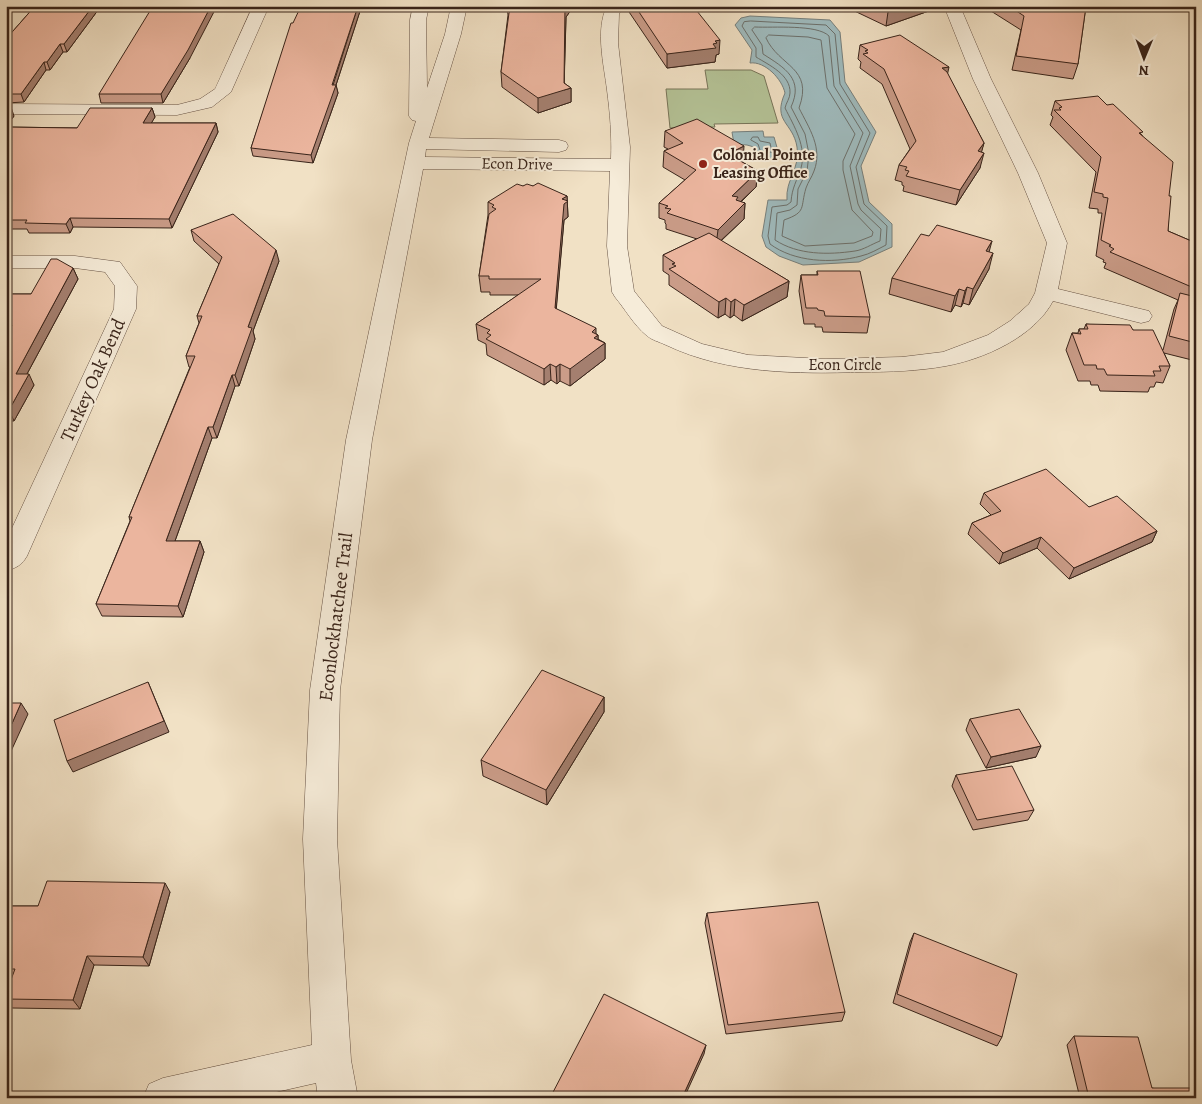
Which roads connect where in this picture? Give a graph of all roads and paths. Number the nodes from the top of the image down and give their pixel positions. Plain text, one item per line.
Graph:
1 (261, 6) edge
2 (421, 6) edge
3 (459, 6) edge
4 (615, 6) edge
5 (952, 6) edge
6 (6, 109) edge
7 (573, 146) dead end
8 (416, 153) junction
9 (614, 153) junction
10 (6, 262) edge
11 (1046, 292) junction
12 (1141, 316) dead end
13 (6, 561) edge
14 (332, 1060) junction
15 (163, 1098) edge
16 (338, 1098) edge

1 - 6 street
2 - 8 street, Econlockhatchee Trail
3 - 8 street, Econlockhatchee Trail
4 - 9 street, Econ Circle
5 - 11 street, Econ Circle
7 - 8 street, Econ Drive
8 - 9 street, Econ Drive
8 - 14 street, Econlockhatchee Trail
9 - 11 street, Econ Circle
10 - 13 street, Turkey Oak Bend
11 - 12 street
14 - 15 street
14 - 16 street, Econlockhatchee Trail

